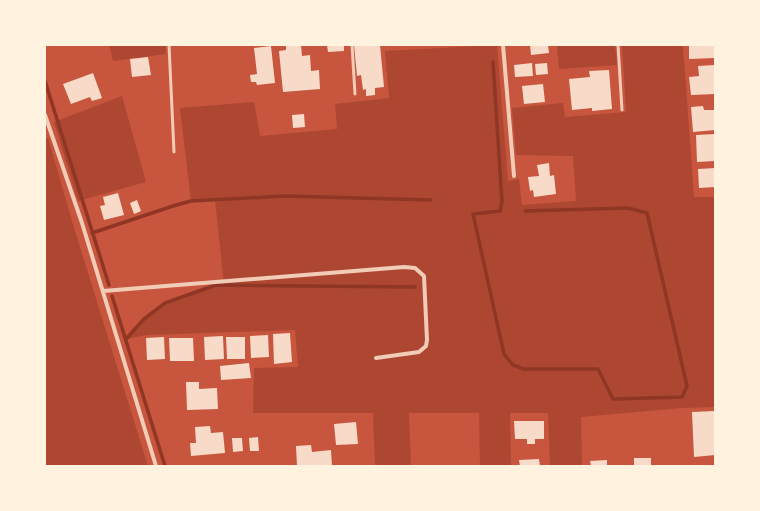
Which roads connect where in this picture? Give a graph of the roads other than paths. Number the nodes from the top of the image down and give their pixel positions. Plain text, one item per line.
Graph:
1 (169, 45) edge
2 (352, 45) edge
3 (503, 45) edge
4 (618, 45) edge
5 (354, 94) dead end
6 (622, 110) dead end
7 (45, 115) edge
8 (174, 152) dead end
9 (514, 176) dead end
10 (103, 291) junction
11 (376, 358) dead end
12 (156, 466) edge

1 - 8 lane
2 - 5 lane
3 - 9 street
4 - 6 lane
7 - 10 street
10 - 11 street
10 - 12 street

